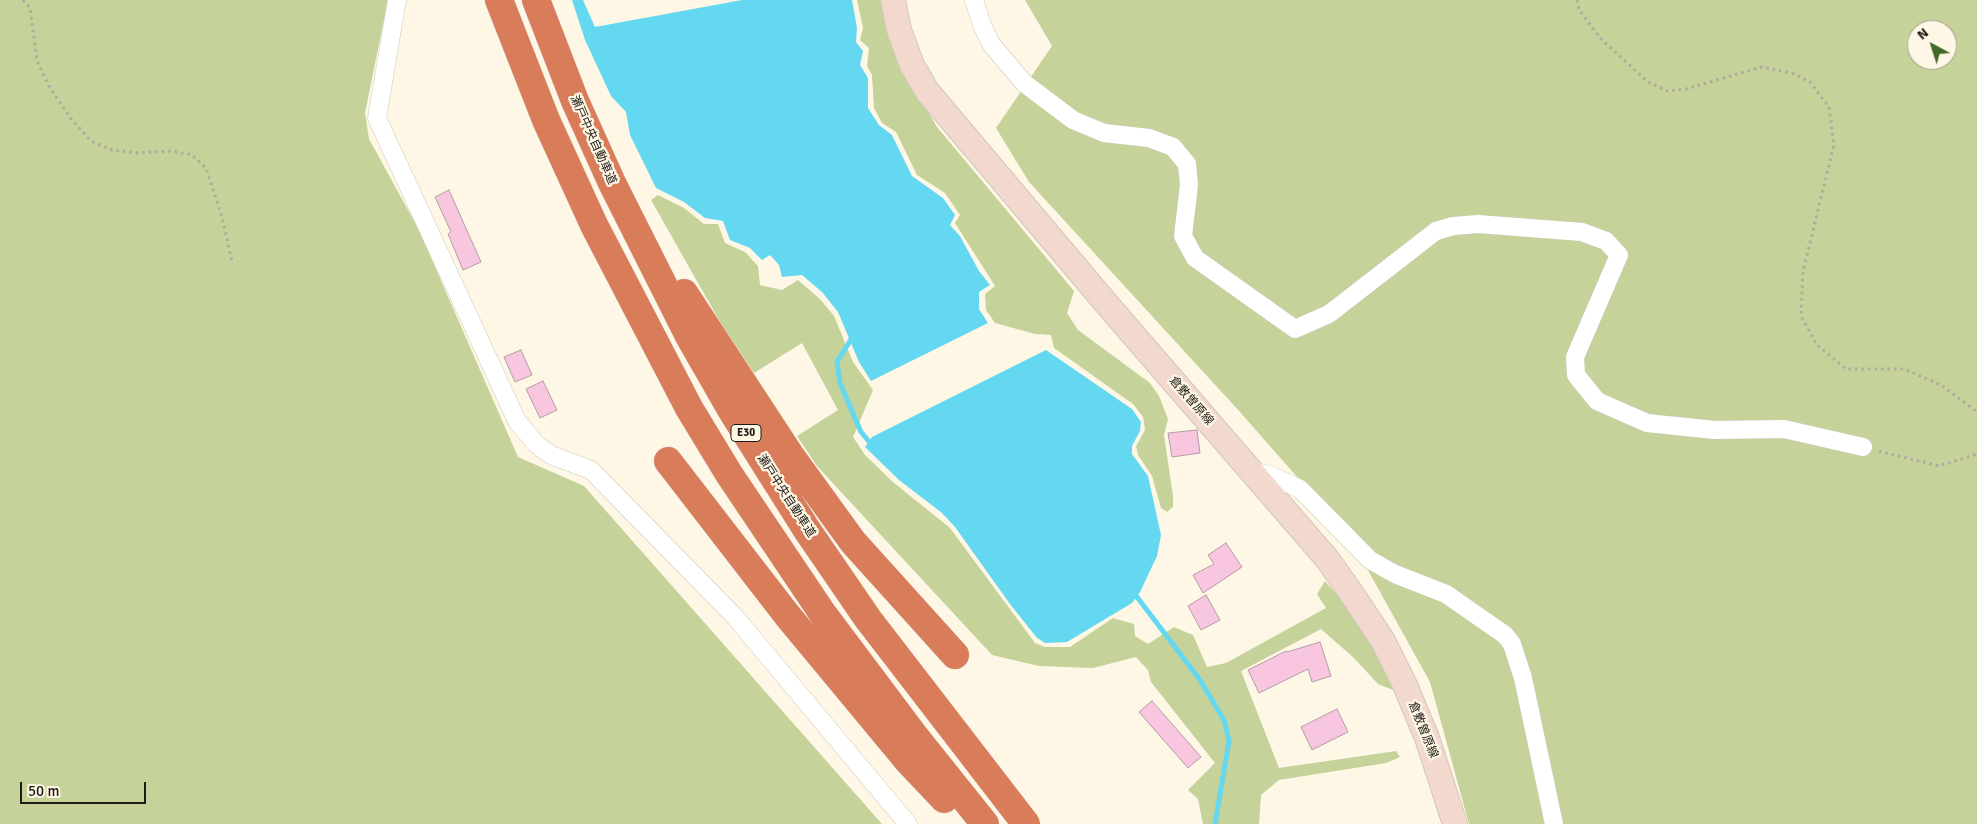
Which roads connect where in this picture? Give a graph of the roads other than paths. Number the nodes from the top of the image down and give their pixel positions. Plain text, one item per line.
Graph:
1 (397, 0) edge
2 (499, 0) edge
3 (536, 0) edge
4 (893, 0) edge
5 (974, 0) edge
6 (612, 183) junction
7 (1863, 447) road end
8 (668, 461) dead end
9 (1252, 472) junction
10 (955, 655) dead end
11 (908, 824) edge
12 (968, 824) edge
13 (985, 824) edge
14 (1026, 824) edge
15 (1456, 824) edge
16 (1554, 824) edge

1 - 11 street
2 - 13 highway
3 - 6 highway, 瀬戸中央自動車道 / E30
4 - 9 street, 倉敷曽原線
5 - 7 street
6 - 10 highway
6 - 14 highway, 瀬戸中央自動車道 / E30
8 - 12 highway
9 - 15 street, 倉敷曽原線
9 - 16 street

